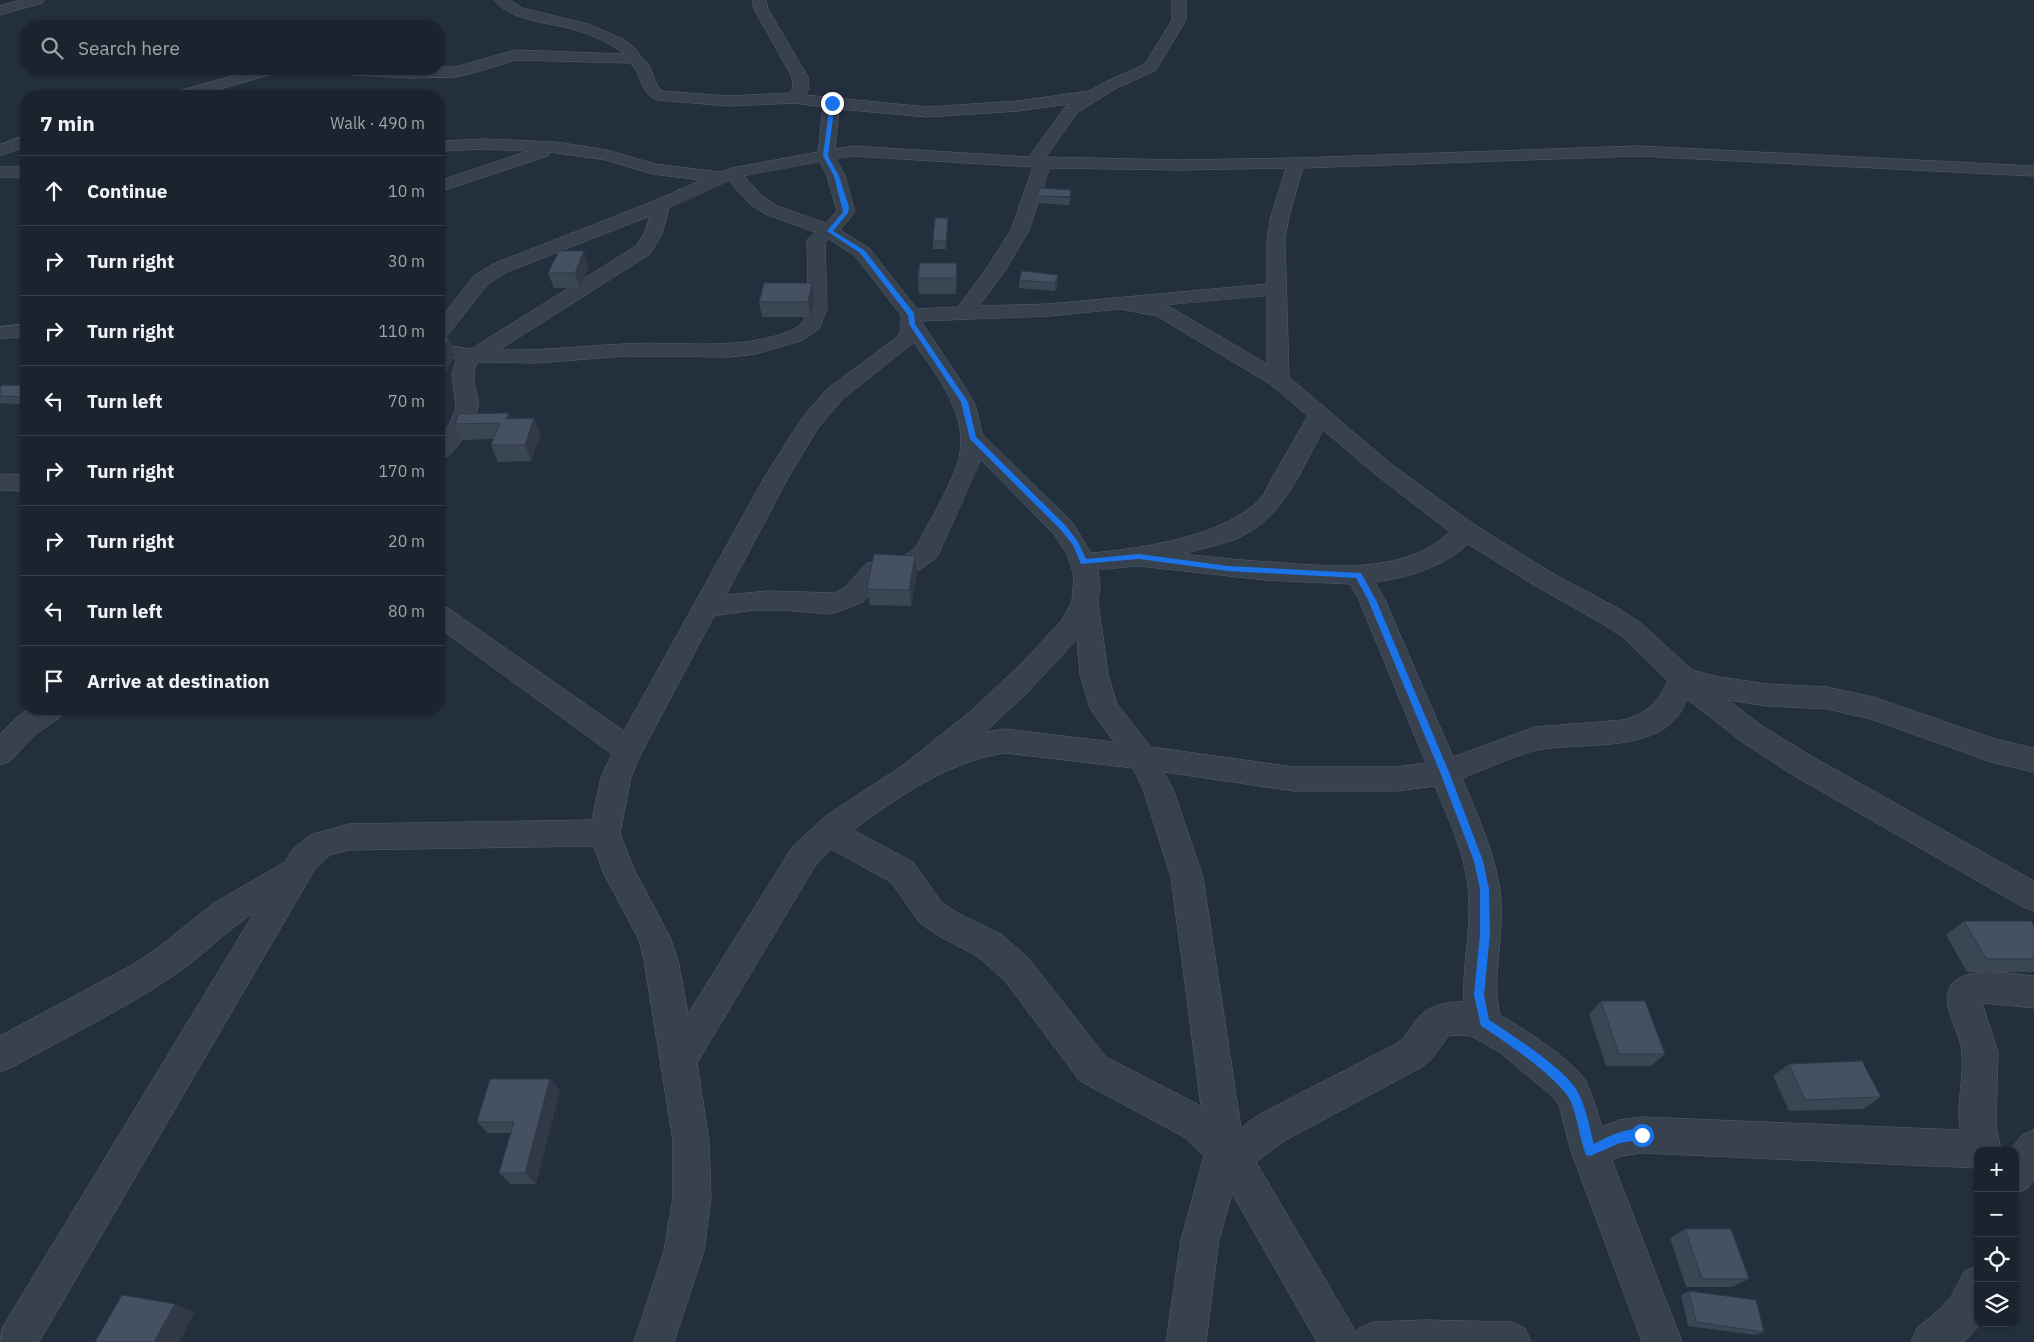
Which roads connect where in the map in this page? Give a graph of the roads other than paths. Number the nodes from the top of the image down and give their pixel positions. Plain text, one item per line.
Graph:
1 (37, 0) edge
2 (501, 0) edge
3 (759, 0) edge
4 (1179, 0) edge
5 (0, 11) edge
6 (634, 59) junction
7 (445, 73) edge
8 (252, 75) edge
9 (200, 90) edge
10 (1091, 96) junction
11 (795, 98) junction
12 (832, 103) junction
13 (20, 143) edge
14 (445, 146) edge
15 (556, 147) junction
16 (0, 151) edge
17 (826, 156) junction
18 (1038, 162) junction
19 (1296, 163) junction
20 (2034, 171) edge
21 (0, 172) edge
22 (20, 172) edge
23 (727, 175) junction
24 (445, 185) edge
25 (660, 205) junction
26 (830, 231) junction
27 (1276, 290) junction
28 (1122, 304) junction
29 (964, 313) junction
30 (912, 319) junction
31 (445, 325) edge
32 (20, 331) edge
33 (0, 333) edge
34 (445, 351) edge
35 (475, 356) junction
36 (1278, 379) junction
37 (1320, 415) junction
38 (973, 438) junction
39 (445, 444) edge
40 (0, 482) edge
41 (20, 483) edge
42 (1466, 531) junction
43 (1139, 557) junction
44 (1084, 562) junction
45 (1358, 575) junction
46 (1085, 598) junction
47 (705, 609) junction
48 (445, 619) edge
49 (1684, 678) junction
50 (42, 715) edge
51 (6, 742) edge
52 (628, 750) junction
53 (1142, 757) junction
54 (2034, 760) edge
55 (1444, 772) junction
56 (913, 774) junction
57 (828, 832) junction
58 (605, 833) junction
59 (296, 871) junction
60 (2034, 897) edge
61 (2034, 992) edge
62 (1485, 1023) junction
63 (0, 1055) edge
64 (679, 1060) junction
65 (1982, 1147) edge
66 (2034, 1149) edge
67 (1974, 1150) edge
68 (1590, 1151) junction
69 (1229, 1152) junction
70 (2019, 1170) edge
71 (1974, 1298) edge
72 (16, 1342) edge
73 (654, 1342) edge
74 (1186, 1342) edge
75 (1340, 1342) edge
76 (1373, 1342) edge
77 (1511, 1342) edge
78 (1662, 1342) edge
79 (1931, 1342) edge

1 - 5 street
2 - 6 street
3 - 11 street
4 - 10 street
6 - 7 street
6 - 11 street
8 - 9 street
10 - 12 street
10 - 18 street
11 - 12 street
12 - 17 street
13 - 16 street
14 - 15 street
15 - 23 street
15 - 24 street
17 - 18 street
17 - 23 street
17 - 26 street
18 - 19 street
18 - 29 street
19 - 20 street
19 - 27 street
21 - 22 street
23 - 25 street
23 - 26 street
25 - 31 street
25 - 35 street
26 - 30 street
26 - 35 street
27 - 28 street
27 - 36 street
28 - 29 street
28 - 36 street
29 - 30 street
30 - 38 street
30 - 47 street
32 - 33 street
34 - 35 street
35 - 39 street
36 - 37 street
37 - 42 street
37 - 43 street
38 - 44 street
38 - 47 street
40 - 41 street
42 - 45 street
42 - 49 street
43 - 44 street
43 - 45 street
44 - 46 street
45 - 55 street
46 - 53 street
46 - 56 street
47 - 52 street
48 - 52 street
49 - 54 street
49 - 55 street
49 - 60 street
50 - 51 street
52 - 58 street
53 - 55 street
53 - 56 street
53 - 69 street
55 - 62 street
56 - 57 street
57 - 64 street
57 - 69 street
58 - 59 street
58 - 64 street
59 - 63 street
59 - 72 street
61 - 65 street
62 - 68 street
62 - 69 street
64 - 73 street
66 - 70 street
67 - 68 street
68 - 78 street
69 - 74 street
69 - 75 street
71 - 79 street
76 - 77 street

